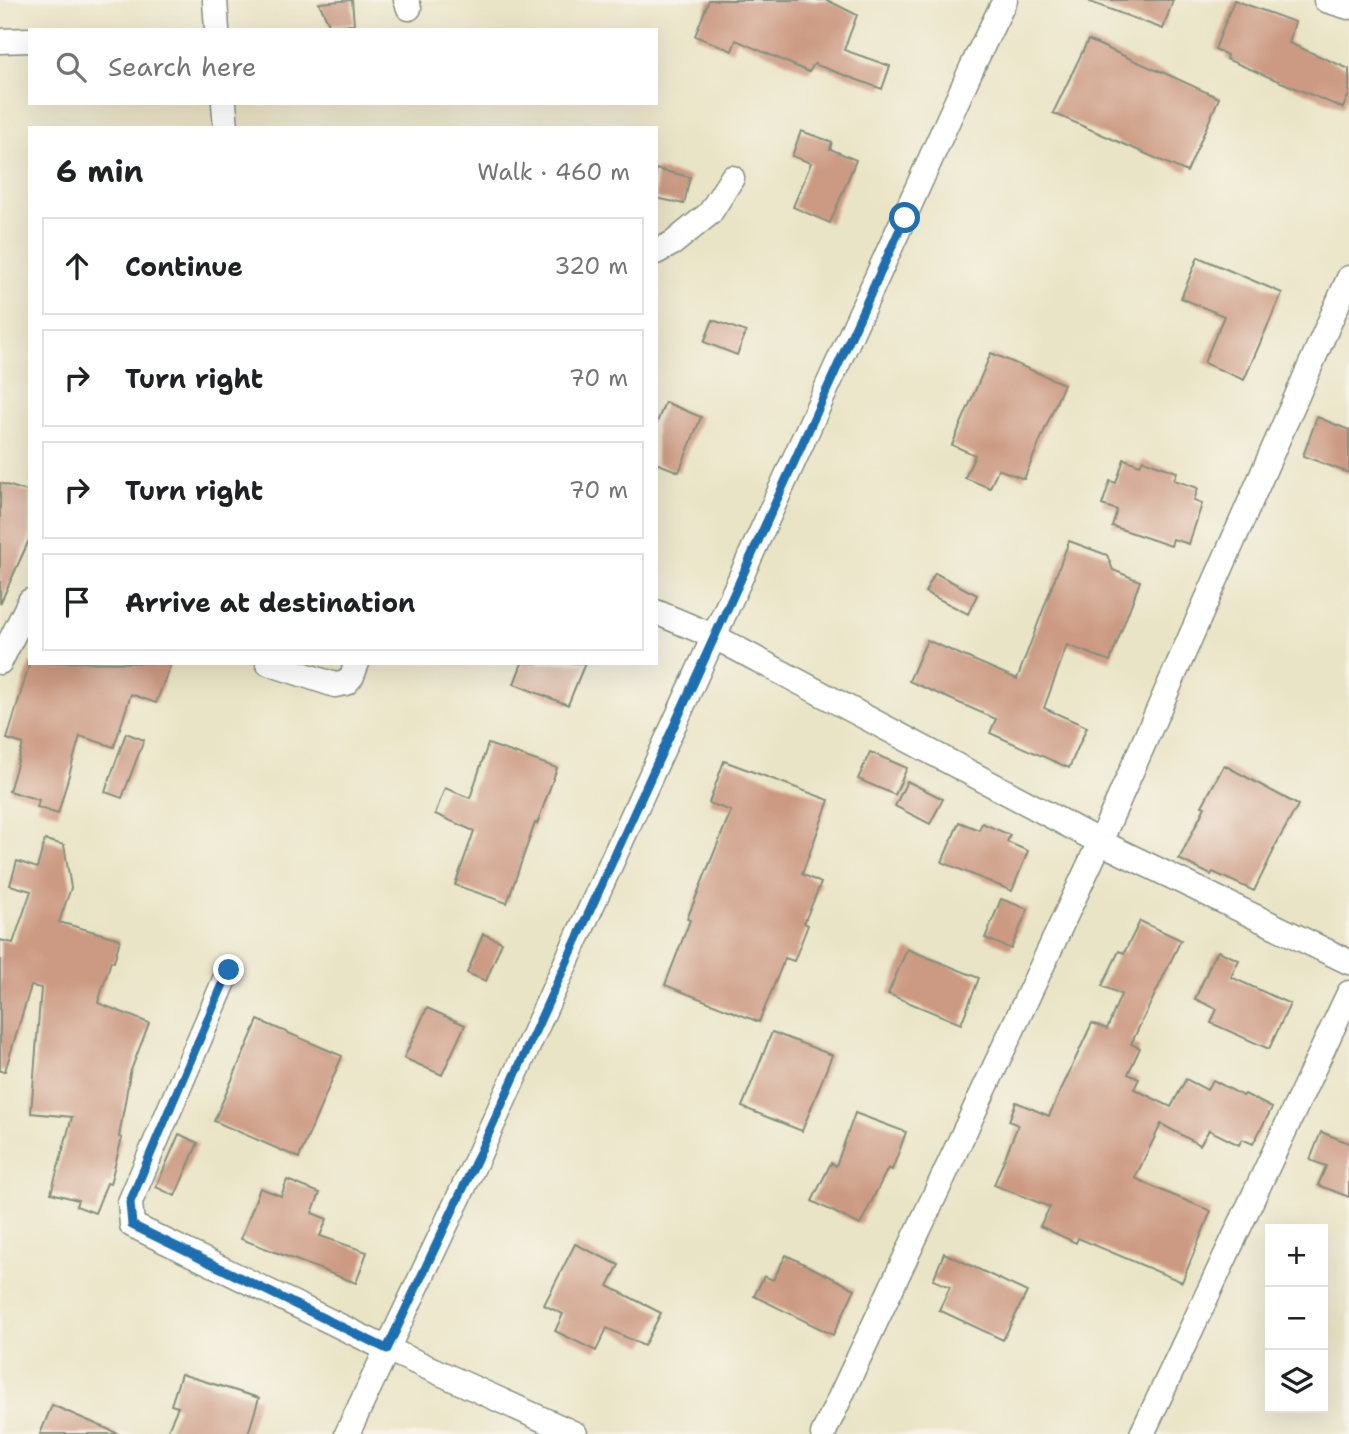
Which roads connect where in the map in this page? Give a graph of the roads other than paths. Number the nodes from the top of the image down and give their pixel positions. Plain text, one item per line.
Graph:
1 (215, 0) edge
2 (1005, 0) edge
3 (1326, 0) edge
4 (1349, 7) edge
5 (217, 28) edge
6 (28, 40) edge
7 (0, 41) edge
8 (224, 105) edge
9 (226, 126) edge
10 (732, 178) dead end
11 (658, 251) edge
12 (1349, 278) edge
13 (28, 605) edge
14 (658, 613) edge
15 (713, 636) junction
16 (0, 662) edge
17 (274, 665) edge
18 (356, 665) edge
19 (1100, 842) junction
20 (1349, 962) edge
21 (229, 970) dead end
22 (1349, 993) edge
23 (387, 1349) junction
24 (347, 1434) edge
25 (575, 1434) edge
26 (823, 1434) edge
27 (1142, 1434) edge

1 - 5 street
2 - 15 street
3 - 4 street
6 - 7 street
8 - 9 street
10 - 11 street
12 - 19 street
13 - 16 street
14 - 15 street
15 - 19 street
15 - 23 street
17 - 18 street
19 - 20 street
19 - 26 street
21 - 23 street
22 - 27 street
23 - 24 street
23 - 25 street

